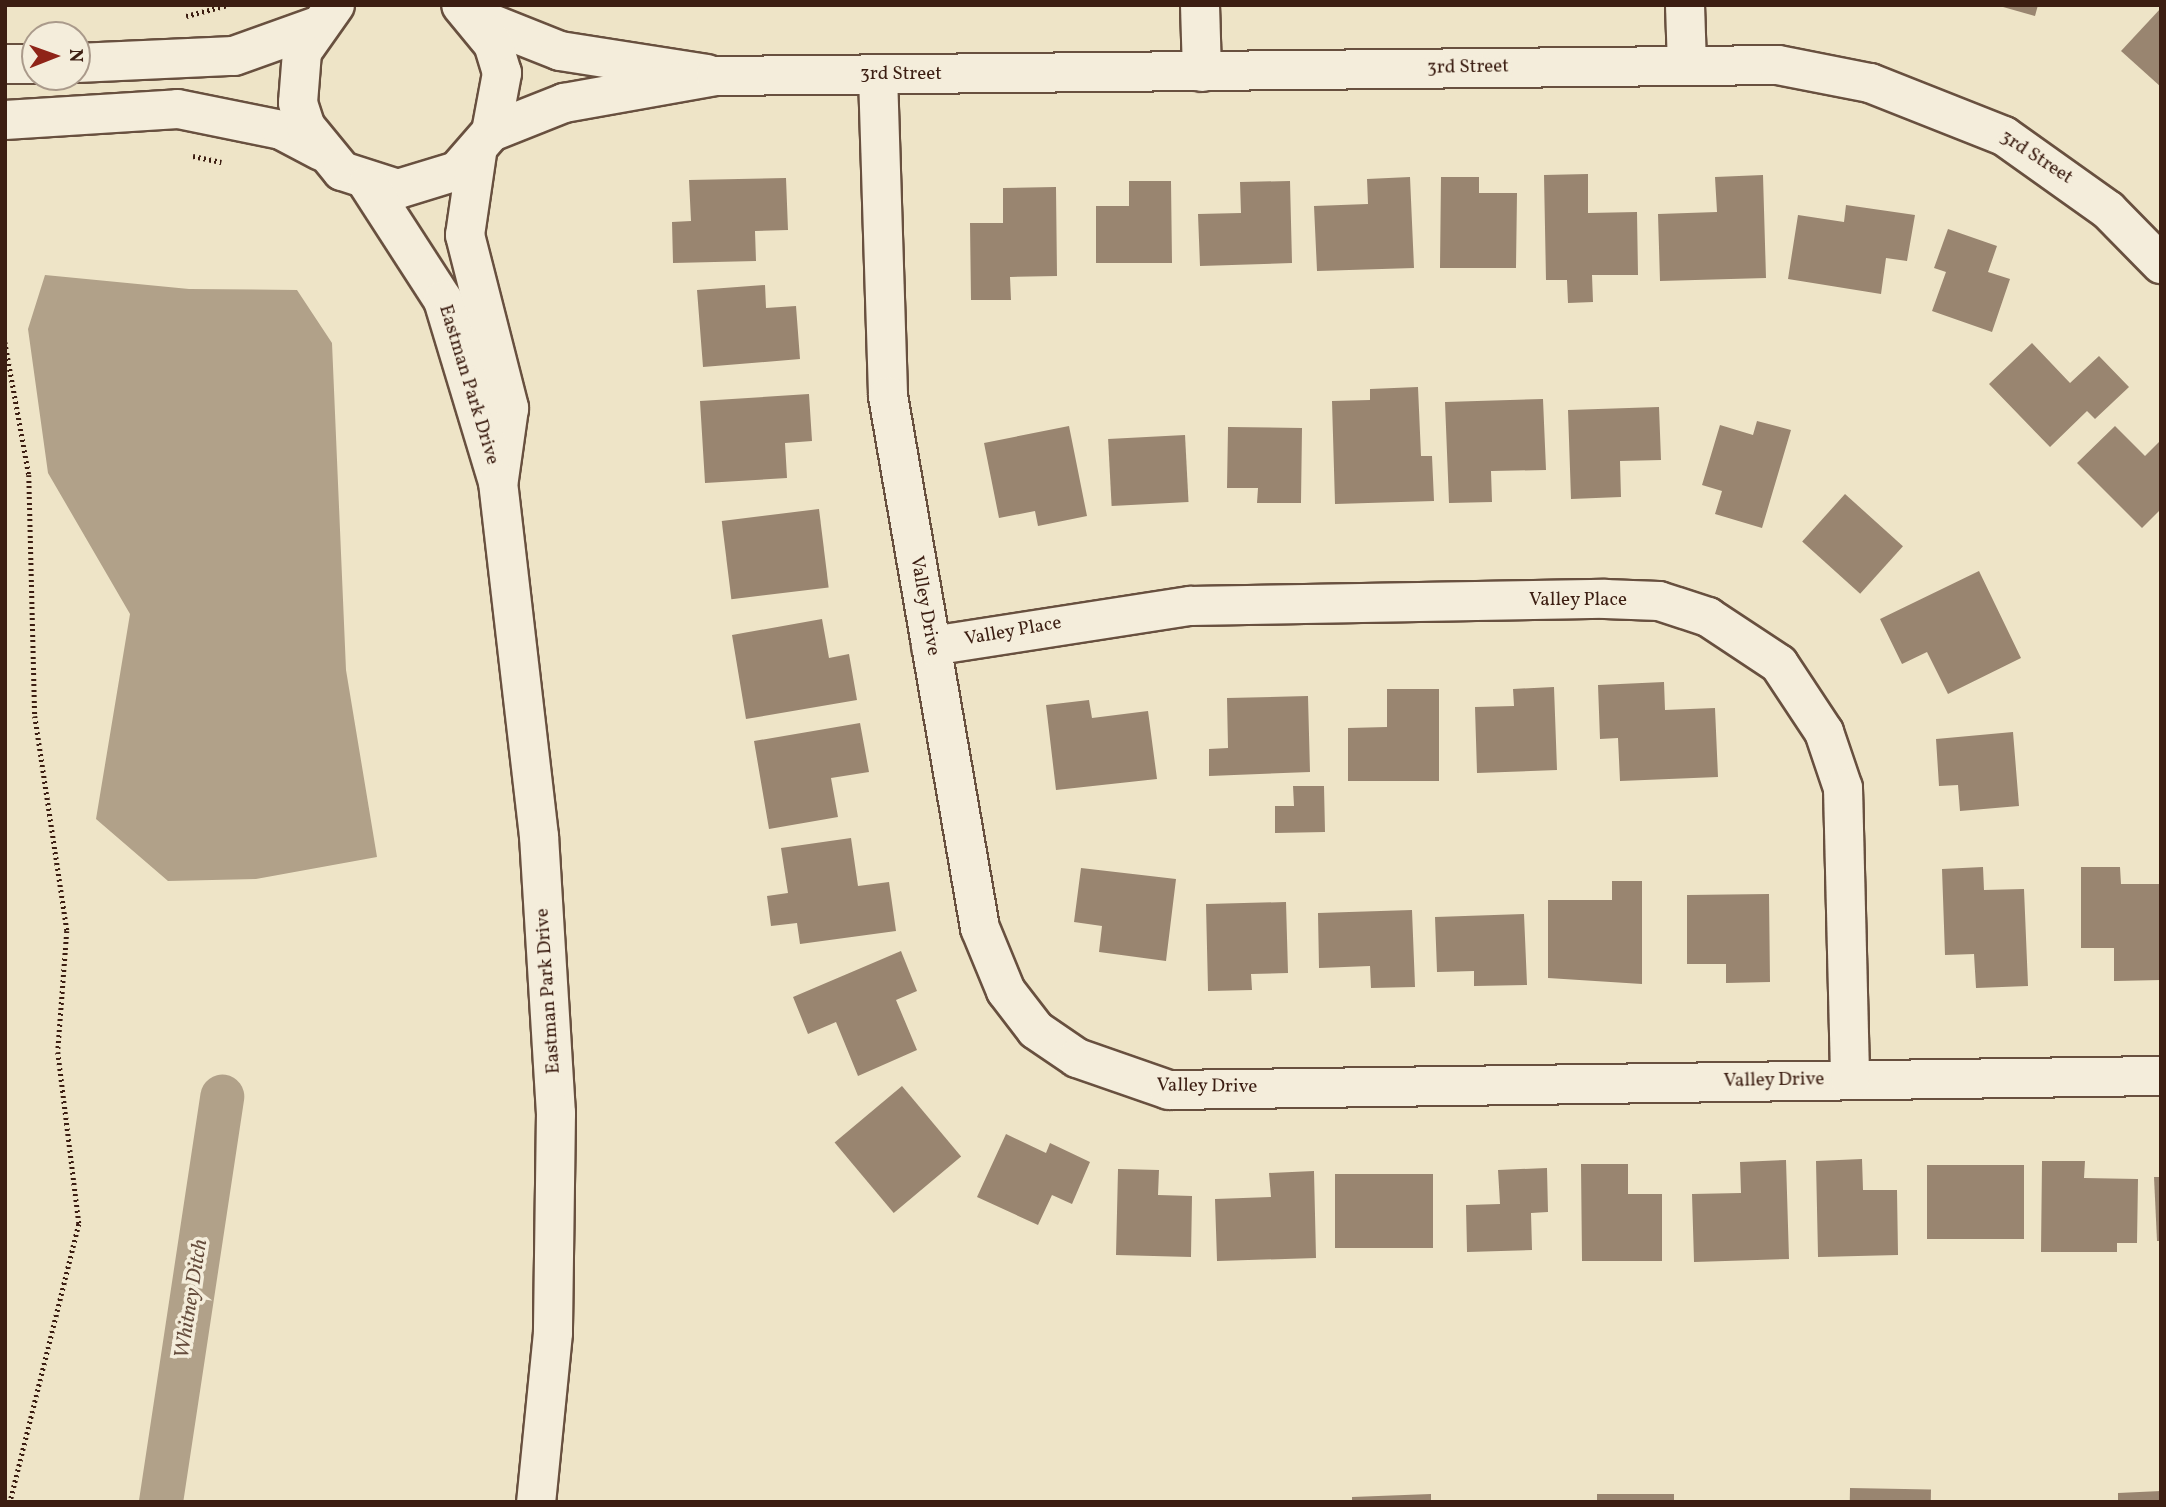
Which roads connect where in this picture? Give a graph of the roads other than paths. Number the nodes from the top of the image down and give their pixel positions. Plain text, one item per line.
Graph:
1 (1200, 5) edge
2 (1685, 5) edge
3 (329, 11) edge
4 (469, 12) edge
5 (91, 62) edge
6 (1687, 64) junction
7 (1202, 72) junction
8 (878, 75) junction
9 (716, 76) junction
10 (5, 120) edge
11 (484, 143) junction
12 (321, 151) junction
13 (368, 184) junction
14 (2161, 264) edge
15 (498, 482) junction
16 (931, 646) junction
17 (2161, 1076) edge
18 (1850, 1080) junction
19 (536, 1502) edge

1 - 7 street
2 - 6 street
3 - 5 street
3 - 12 street
4 - 9 street, 3rd Street
4 - 11 street, Eastman Park Drive
6 - 7 street, 3rd Street
6 - 14 street, 3rd Street
7 - 8 street, 3rd Street
8 - 9 street, 3rd Street
8 - 16 street, Valley Drive
9 - 11 street, 3rd Street
10 - 12 street
11 - 13 street, 3rd Street
11 - 15 street, Eastman Park Drive
12 - 13 street
13 - 15 street, Eastman Park Drive
15 - 19 street, Eastman Park Drive
16 - 18 street, Valley Drive
16 - 18 street, Valley Place
17 - 18 street, Valley Drive

